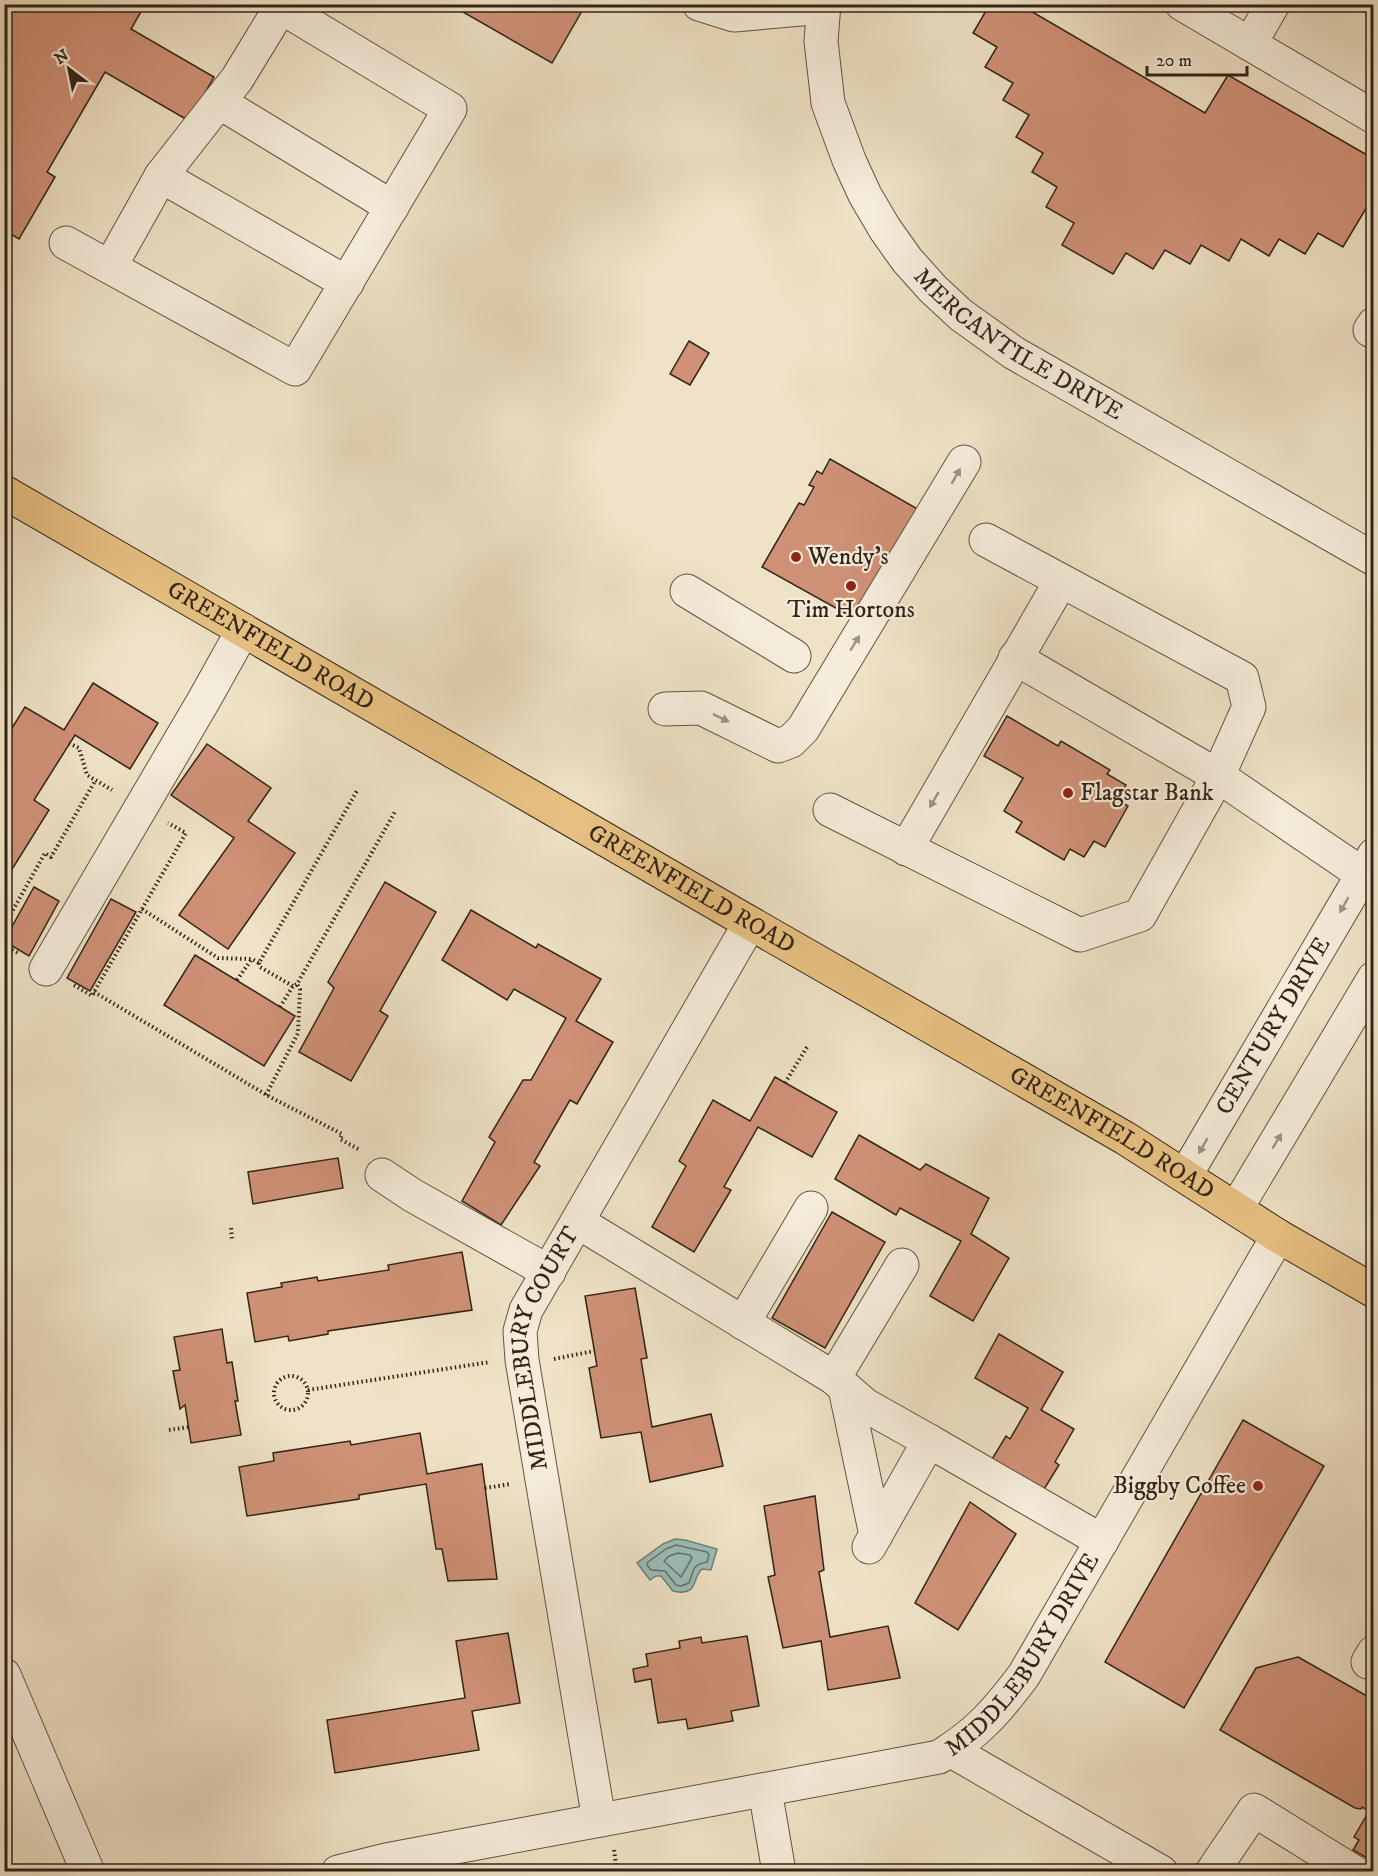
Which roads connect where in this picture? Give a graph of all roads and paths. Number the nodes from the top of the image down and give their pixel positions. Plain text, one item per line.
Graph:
1 (699, 4) edge
2 (1182, 4) edge
3 (1273, 4) edge
4 (278, 6) edge
5 (824, 6) edge
6 (1250, 44) junction
7 (219, 102) junction
8 (1374, 117) edge
9 (161, 176) junction
10 (392, 207) junction
11 (66, 243) dead end
12 (110, 267) junction
13 (347, 283) junction
14 (1374, 324) edge
15 (1374, 332) edge
16 (964, 462) dead end
17 (4, 492) edge
18 (986, 540) dead end
19 (1374, 559) edge
20 (1061, 581) junction
21 (687, 591) dead end
22 (243, 630) junction
23 (794, 656) dead end
24 (1015, 658) junction
25 (665, 709) dead end
26 (69, 744) dead end
27 (1218, 776) junction
28 (95, 781) junction
29 (358, 789) dead end
30 (114, 791) dead end
31 (396, 810) dead end
32 (830, 810) dead end
33 (906, 849) junction
34 (1370, 870) edge
35 (142, 909) dead end
36 (750, 923) junction
37 (4, 926) edge
38 (252, 959) junction
39 (259, 963) junction
40 (46, 969) dead end
41 (1374, 978) edge
42 (237, 980) dead end
43 (295, 985) junction
44 (94, 992) dead end
45 (280, 1007) dead end
46 (807, 1047) dead end
47 (785, 1083) dead end
48 (266, 1095) junction
49 (372, 1163) joint
50 (1185, 1176) junction
51 (811, 1208) dead end
52 (1236, 1209) junction
53 (578, 1222) junction
54 (231, 1228) dead end
55 (1278, 1236) junction
56 (232, 1241) dead end
57 (902, 1264) dead end
58 (549, 1272) junction
59 (1374, 1291) edge
60 (743, 1323) junction
61 (594, 1351) dead end
62 (546, 1358) dead end
63 (497, 1361) dead end
64 (840, 1383) junction
65 (308, 1390) junction
66 (189, 1427) dead end
67 (169, 1430) dead end
68 (929, 1441) junction
69 (517, 1483) dead end
70 (485, 1488) dead end
71 (1102, 1541) junction
72 (4, 1675) edge
73 (950, 1750) junction
74 (765, 1790) junction
75 (606, 1830) junction
76 (88, 1872) edge
77 (338, 1872) edge
78 (617, 1872) edge
79 (779, 1872) edge
80 (1161, 1872) edge
81 (1212, 1872) edge
82 (1354, 1872) edge

1 - 5 street
2 - 6 street
3 - 6 street
4 - 7 street
4 - 10 street
5 - 19 street, MERCANTILE DRIVE
6 - 8 street
7 - 9 street
7 - 10 street
9 - 12 street
9 - 13 street
10 - 13 street
11 - 12 street
12 - 13 street
14 - 15 street
25 -> 16 street
17 - 22 main road, GREENFIELD ROAD
18 - 20 street
20 - 24 street
20 - 27 street
21 - 23 street
22 - 36 main road, GREENFIELD ROAD
22 - 40 street
24 - 27 street
24 -> 33 street
26 - 28 path
27 - 33 street
27 - 34 street
28 - 30 path
28 - 37 path
29 - 39 path
31 - 43 path
32 - 33 street
34 -> 50 street, CENTURY DRIVE
35 - 38 path
36 - 50 main road, GREENFIELD ROAD
36 - 53 street, MIDDLEBURY COURT
38 - 39 path
38 - 42 path
39 - 43 path
52 -> 41 street
43 - 45 path
43 - 48 path
44 - 48 path
46 - 47 path
48 - 49 path
49 - 58 street
50 - 52 main road, GREENFIELD ROAD
51 - 60 street
52 - 55 main road, GREENFIELD ROAD
53 - 58 street, MIDDLEBURY COURT
53 - 60 street
54 - 56 path
55 - 59 main road, GREENFIELD ROAD
55 - 71 street, MIDDLEBURY DRIVE
57 - 64 street
58 - 75 street, MIDDLEBURY COURT
60 - 64 street
61 - 62 path
63 - 65 path
64 - 68 street
64 - 68 street
65 - 65 path
66 - 67 path
68 - 71 street
69 - 70 path
71 - 73 street, MIDDLEBURY DRIVE
72 - 76 street
73 - 74 street, MIDDLEBURY DRIVE
73 - 80 street
74 - 75 street, MIDDLEBURY DRIVE
74 - 79 street
75 - 77 street, MIDDLEBURY DRIVE
75 - 78 path
81 - 82 street

